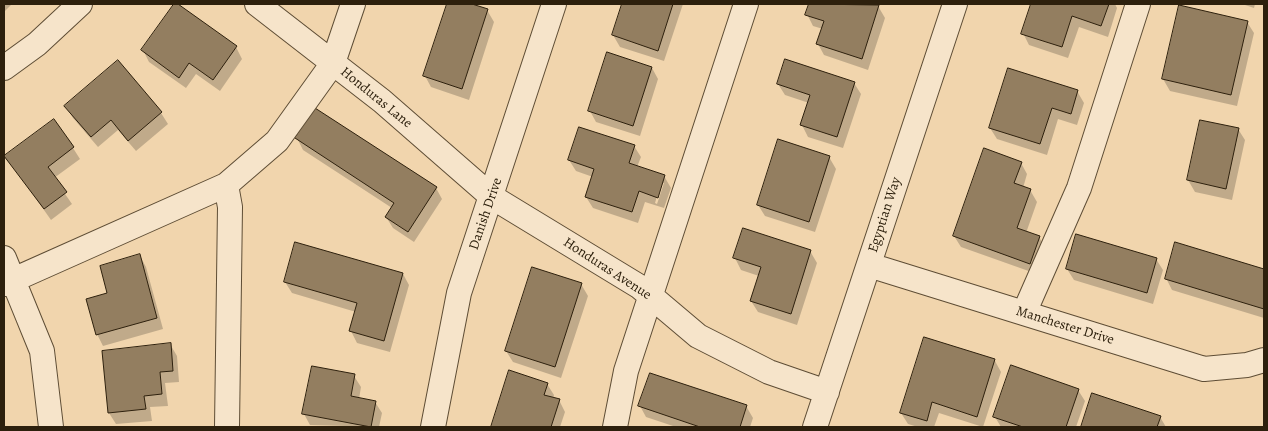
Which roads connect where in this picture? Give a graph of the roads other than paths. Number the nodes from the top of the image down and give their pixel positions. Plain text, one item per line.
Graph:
1 (80, 4) edge
2 (257, 4) edge
3 (353, 4) edge
4 (554, 4) edge
5 (746, 4) edge
6 (954, 4) edge
7 (1138, 4) edge
8 (333, 63) junction
9 (4, 68) edge
10 (226, 185) junction
11 (492, 197) junction
12 (869, 265) junction
13 (7, 274) edge
14 (650, 296) junction
15 (1024, 314) junction
16 (1264, 360) edge
17 (827, 392) junction
18 (51, 427) edge
19 (227, 427) edge
20 (433, 427) edge
21 (615, 427) edge
22 (815, 427) edge

1 - 9 street
2 - 8 street, Honduras Lane
3 - 8 street
4 - 11 street, Danish Drive
5 - 14 street
6 - 12 street, Egyptian Way
7 - 15 street
8 - 10 street
8 - 11 street, Honduras Lane
10 - 13 street
10 - 19 street
11 - 14 street, Honduras Avenue
11 - 20 street, Danish Drive
12 - 15 street, Manchester Drive
12 - 17 street, Egyptian Way
13 - 18 street
14 - 17 street, Honduras Avenue
14 - 21 street
15 - 16 street, Manchester Drive
17 - 22 street, Egyptian Way

